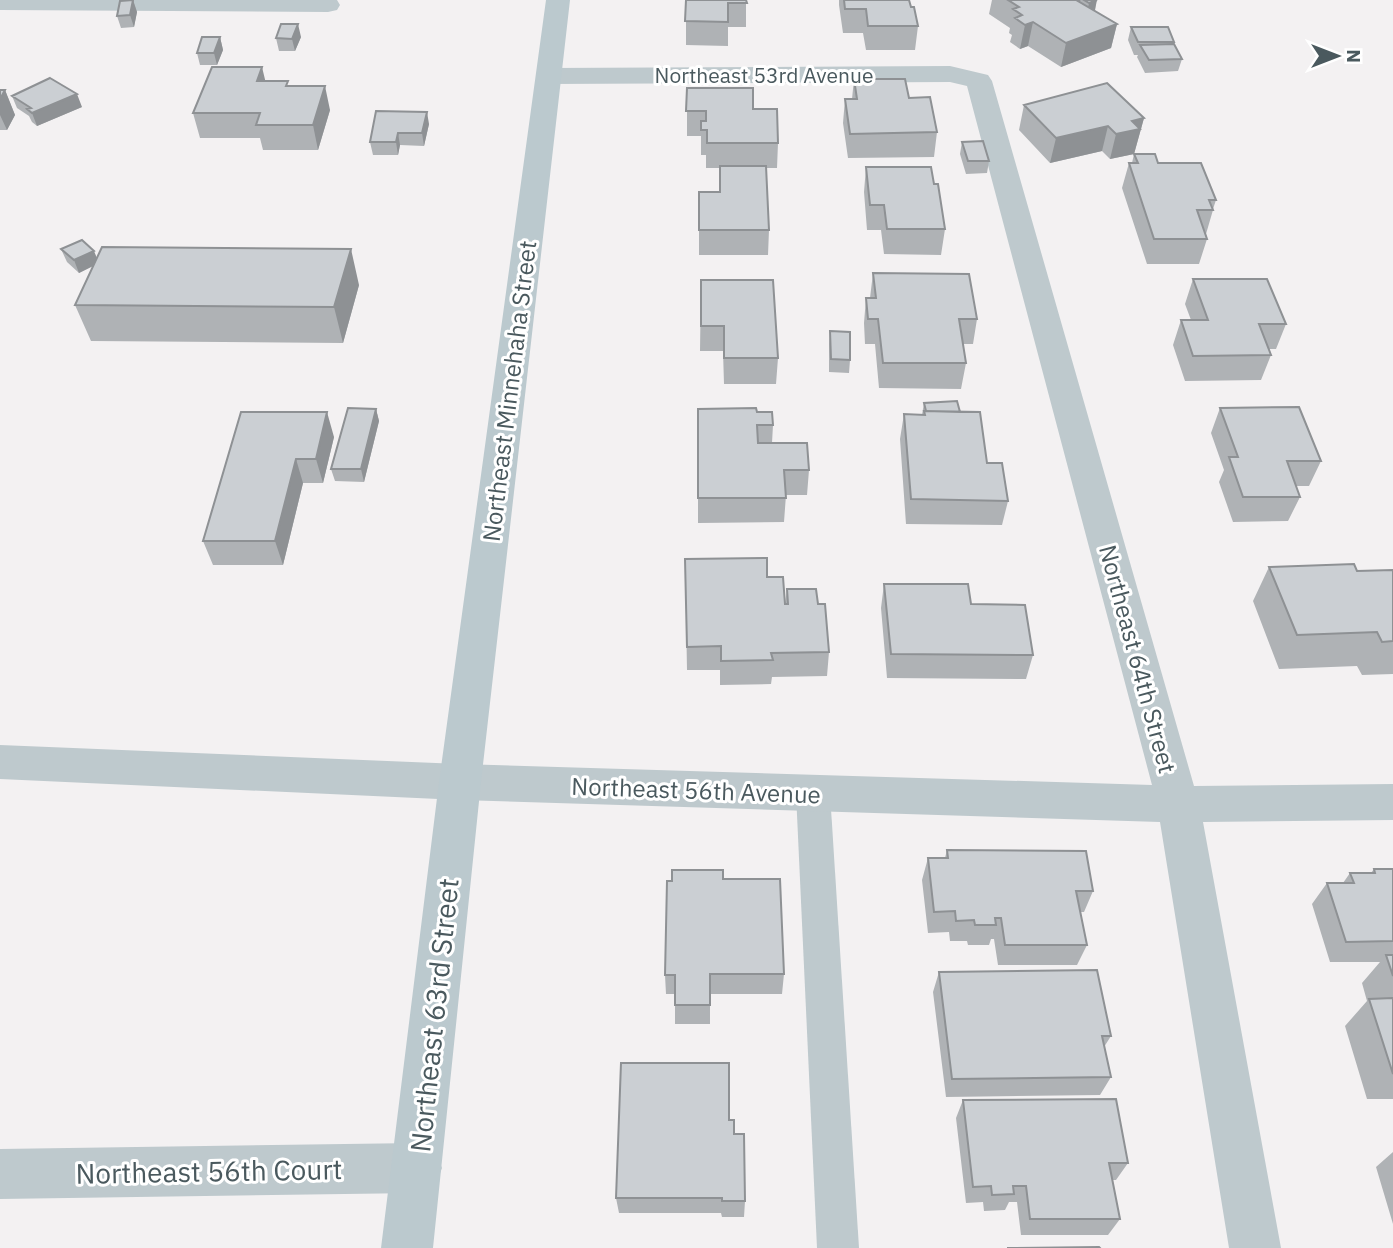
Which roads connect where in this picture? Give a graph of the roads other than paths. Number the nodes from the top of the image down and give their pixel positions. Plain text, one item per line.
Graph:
1 (558, 0) edge
2 (0, 3) edge
3 (328, 5) dead end
4 (549, 76) junction
5 (979, 80) joint
6 (0, 762) edge
7 (460, 782) junction
8 (813, 793) junction
9 (1393, 802) edge
10 (1178, 804) junction
11 (417, 1168) junction
12 (0, 1174) edge
13 (407, 1248) edge
14 (838, 1248) edge
15 (1255, 1248) edge

1 - 4 main road, Northeast Minnehaha Street
2 - 3 street
4 - 5 street, Northeast 53rd Avenue
4 - 7 main road, Northeast Minnehaha Street
5 - 10 street, Northeast 64th Street
6 - 7 street, Northeast 56th Avenue
7 - 8 street, Northeast 56th Avenue
7 - 11 main road, Northeast 63rd Street
8 - 10 street, Northeast 56th Avenue
8 - 14 lane
9 - 10 street, Northeast 56th Avenue
10 - 15 street, Northeast 64th Street
11 - 12 street, Northeast 56th Court
11 - 13 main road, Northeast 63rd Street

